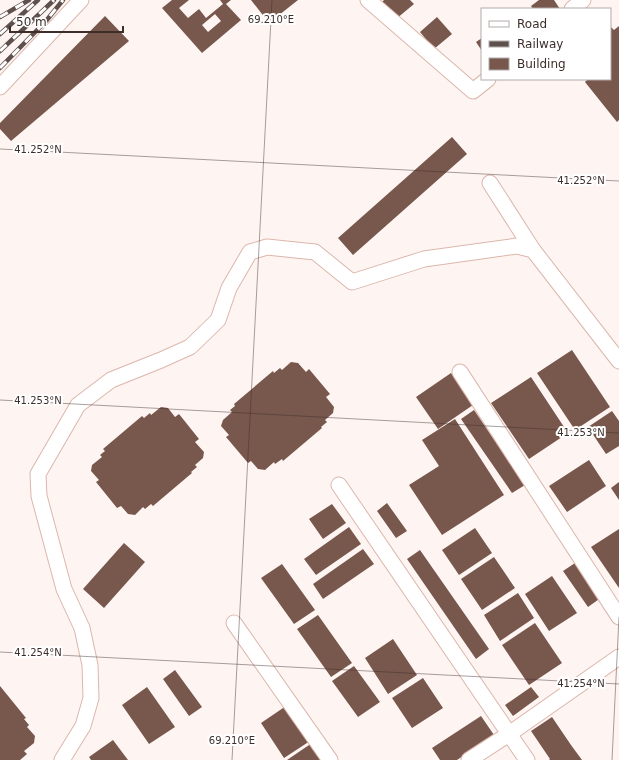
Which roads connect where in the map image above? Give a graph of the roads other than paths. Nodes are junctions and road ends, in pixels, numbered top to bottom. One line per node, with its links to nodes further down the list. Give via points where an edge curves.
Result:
1 (80, 0): 6 (street)
2 (368, 0): 5 (street, via 473,91)
3 (583, 0): 4 (street)
4 (573, 8)
5 (487, 80)
6 (0, 87)
7 (490, 183): 8 (street)
8 (533, 250): 9 (street); 16 (street, via 517,246 424,258 352,282 315,252 267,247 250,252 229,288 218,320 190,347 111,380 78,405 38,474 38,496 64,589 82,628 90,665 91,698 83,726)
9 (619, 361)
10 (460, 372): 12 (street)
11 (339, 485): 15 (street)
12 (619, 617)
13 (234, 623): 17 (street)
14 (619, 657): 15 (street)
15 (509, 734): 18 (street); 19 (street)
16 (62, 760)
17 (330, 760)
18 (469, 760)
19 (527, 760)

